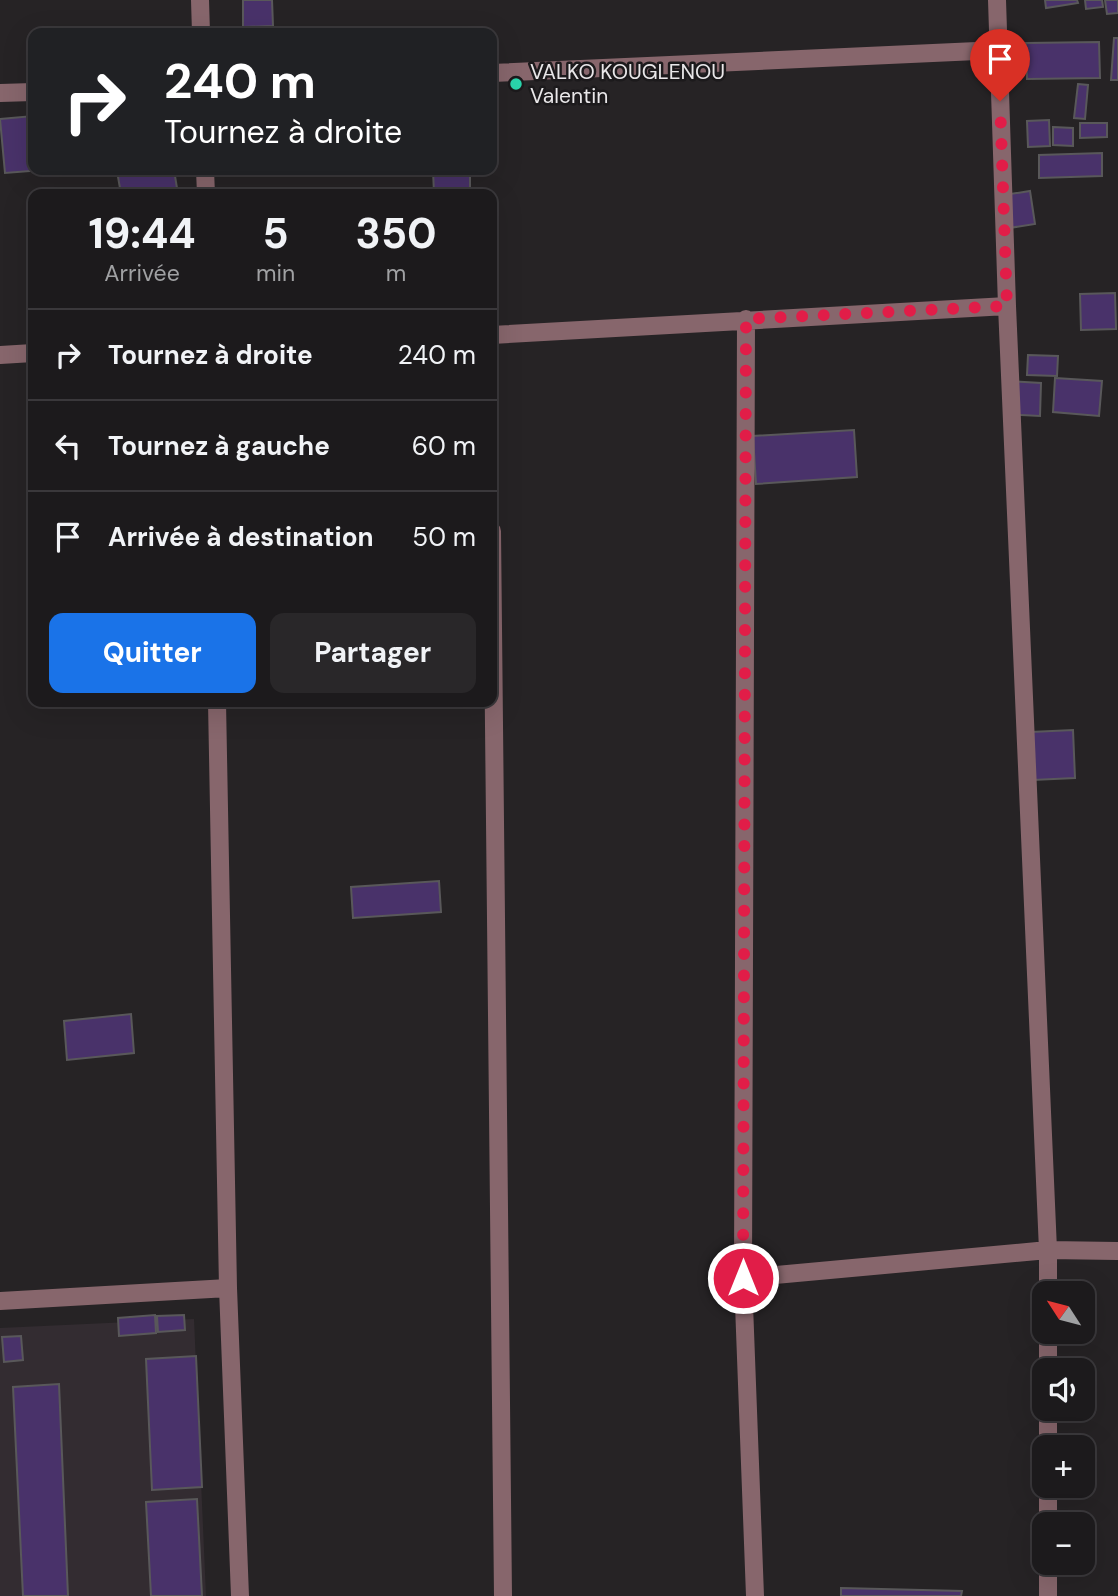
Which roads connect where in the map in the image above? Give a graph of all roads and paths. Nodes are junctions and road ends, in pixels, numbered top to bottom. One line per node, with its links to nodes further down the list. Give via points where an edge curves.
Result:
1 (200, 0): 3 (street)
2 (997, 0): 4 (street)
3 (201, 28)
4 (999, 50): 5 (street); 8 (street)
5 (497, 73)
6 (28, 92): 7 (street)
7 (0, 93)
8 (1007, 306): 9 (street); 15 (street)
9 (746, 319): 10 (street); 17 (street)
10 (497, 335)
11 (28, 353): 12 (street)
12 (0, 355)
13 (217, 707): 19 (street)
14 (494, 707): 23 (street)
15 (1048, 1250): 16 (street); 17 (street); 18 (street)
16 (1118, 1251)
17 (743, 1278): 24 (street)
18 (1048, 1281)
19 (228, 1289): 20 (street); 22 (street)
20 (0, 1301)
21 (1048, 1575): 25 (street)
22 (240, 1596)
23 (503, 1596)
24 (755, 1596)
25 (1048, 1596)

